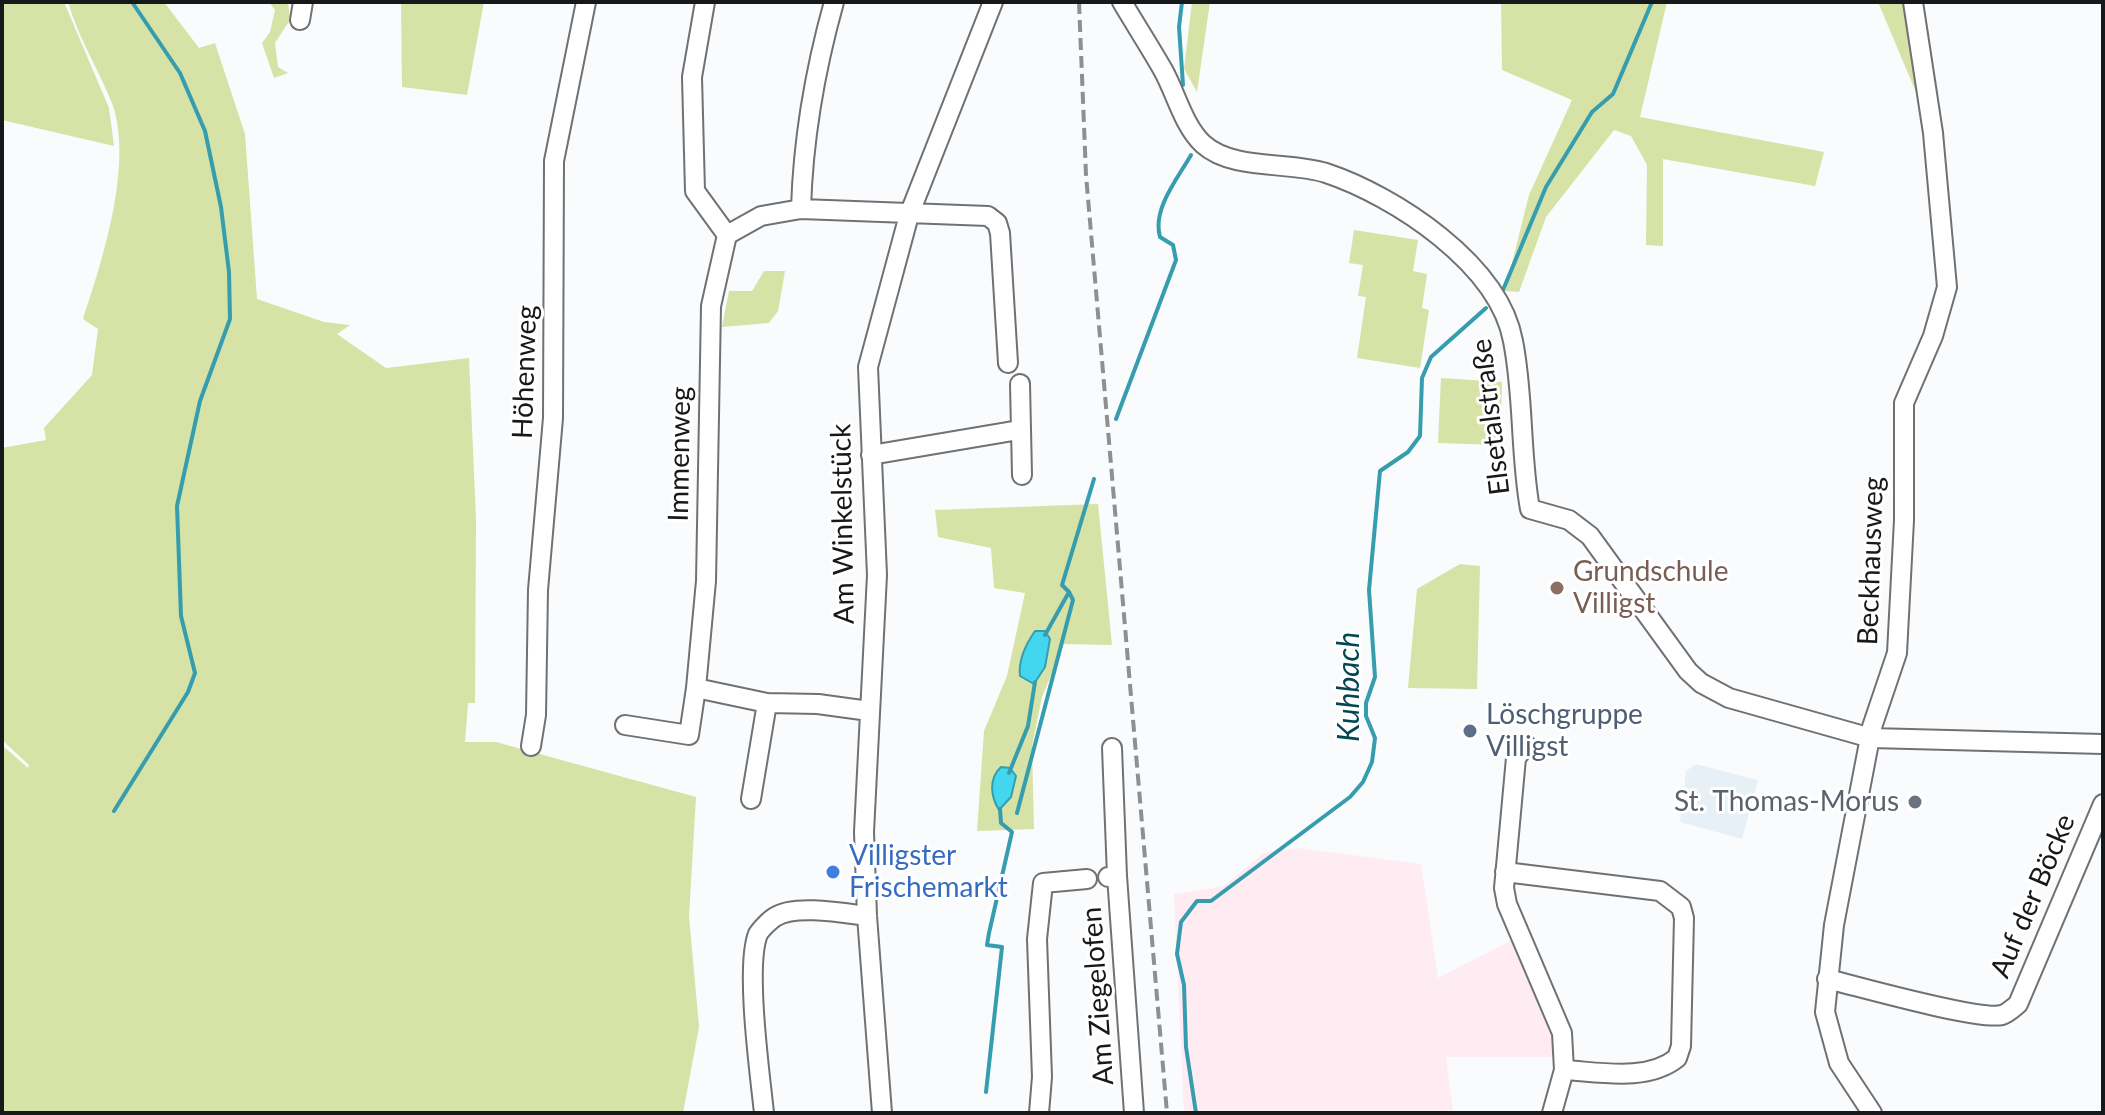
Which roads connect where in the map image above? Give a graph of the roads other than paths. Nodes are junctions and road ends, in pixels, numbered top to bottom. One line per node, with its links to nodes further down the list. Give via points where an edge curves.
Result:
1 (586, 2): 22 (street, Höhenweg, via 554,161 553,418)
2 (705, 2): 9 (street, via 692,77 695,191)
3 (834, 2): 7 (street, via 803,155)
4 (993, 2): 8 (street, Am Winkelstück)
5 (1122, 2): 19 (street, Elsetalstraße, via 1204,144 1239,159 1326,173 1392,201 1444,241 1493,293 1513,342 1530,509 1569,520 1590,536 1701,683 1765,709)
6 (1913, 2): 19 (street, Beckhausweg, via 1933,133 1947,287 1904,403 1901,620 1892,672)
7 (801, 209): 8 (street); 9 (street, via 761,216)
8 (909, 215): 10 (street, via 988,216 997,223); 13 (street, Am Winkelstück, via 868,367)
9 (727, 235): 15 (street, Immenweg, via 711,306 706,581)
10 (1008, 363)
11 (1020, 384): 12 (street)
12 (1019, 430): 13 (street); 14 (street)
13 (871, 455): 17 (street, Am Winkelstück, via 877,575)
14 (1022, 475)
15 (696, 688): 16 (street); 18 (street, Immenweg, via 689,735)
16 (767, 703): 17 (street); 24 (street)
17 (869, 711): 28 (street, Am Winkelstück)
18 (625, 725)
19 (1871, 738): 20 (street); 29 (street, Beckhausweg)
20 (2103, 744)
21 (1526, 745): 26 (street, via 1516,758)
22 (531, 746)
23 (1112, 748): 34 (street, Am Ziegelofen, via 1113,876)
24 (751, 799)
25 (2103, 804): 29 (street, Auf der Böcke, via 2011,1011 1992,1015 1956,1009)
26 (1505, 872): 30 (street, via 1507,904 1562,1033); 30 (street, via 1660,891 1681,907 1677,1058 1653,1070 1629,1073)
27 (1087, 879): 33 (street, Am Ziegelofen, via 1043,883 1037,939)
28 (867, 916): 31 (street, via 815,910 777,915 759,933 754,957); 32 (street, Am Winkelstück)
29 (1827, 979): 36 (street, Beckhausweg, via 1825,1012 1831,1040 1839,1063)
30 (1564, 1070): 35 (street)
31 (764, 1113)
32 (882, 1113)
33 (1039, 1113)
34 (1134, 1113)
35 (1552, 1113)
36 (1872, 1113)

